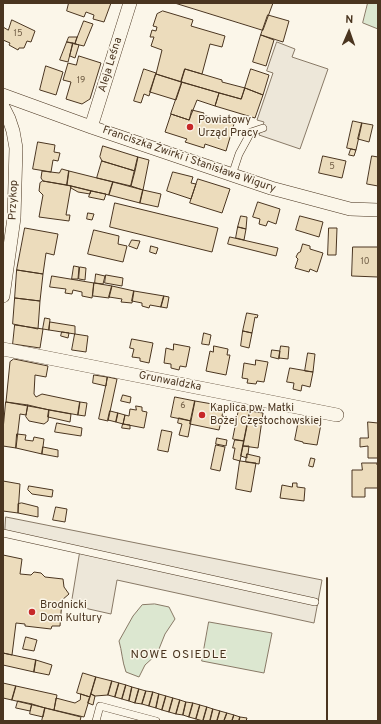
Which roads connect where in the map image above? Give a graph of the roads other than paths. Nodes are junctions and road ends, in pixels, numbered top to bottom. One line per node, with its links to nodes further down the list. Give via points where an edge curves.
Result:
1 (130, 3): 4 (street, Aleja Leśna)
2 (3, 95): 4 (street, Franciszka Żwirki i Stanisława Wigury)
3 (3, 107): 8 (street, Przykop, via 13,131 16,148 14,218)
4 (91, 127): 6 (street, Franciszka Żwirki i Stanisława Wigury)
5 (262, 128): 6 (lane, via 251,132)
6 (232, 174): 7 (street, Franciszka Żwirki i Stanisława Wigury, via 271,188 350,209)
7 (378, 210)
8 (3, 290): 9 (street, Przykop)
9 (3, 296)
10 (3, 349): 11 (street, Grunwaldzka)
11 (337, 414)
12 (3, 533): 13 (lane)
13 (315, 602)
14 (96, 721): 15 (lane, via 100,706)
15 (156, 721)

